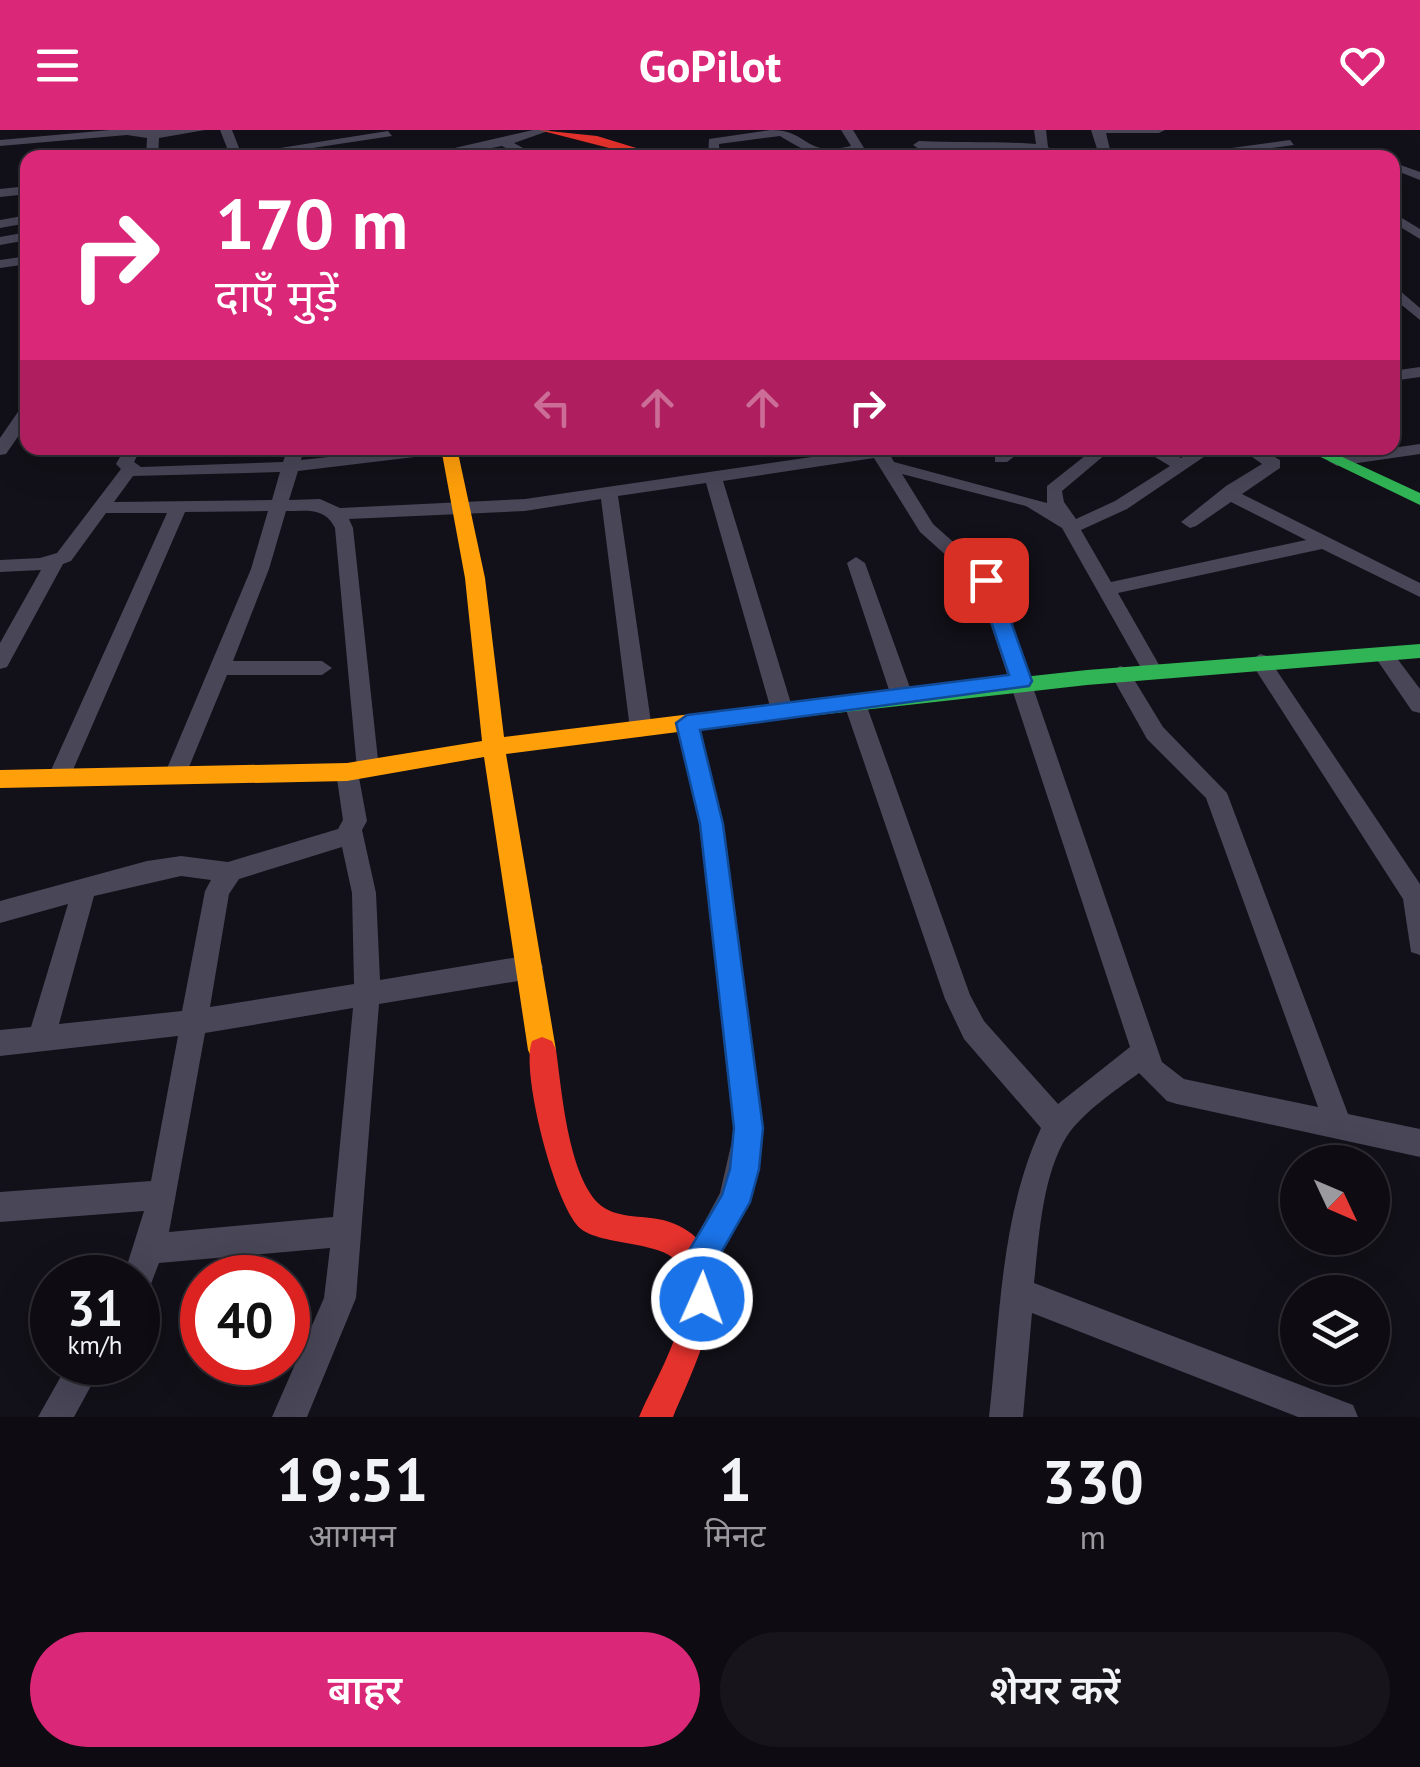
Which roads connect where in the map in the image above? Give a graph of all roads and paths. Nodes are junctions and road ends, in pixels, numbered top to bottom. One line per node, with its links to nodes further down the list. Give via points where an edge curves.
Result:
1 (199, 130): 8 (street)
2 (545, 130): 13 (street); 19 (street)
3 (847, 130): 22 (street, via 858,148)
4 (1040, 130): 15 (street)
5 (1160, 130): 7 (street)
6 (1297, 130): 10 (street)
7 (1099, 131)
8 (147, 132): 12 (street)
9 (908, 133): 23 (street)
10 (1281, 136): 26 (street); 27 (street)
11 (390, 137): 14 (street)
12 (0, 144)
13 (508, 144): 16 (street); 17 (street); 18 (street)
14 (286, 148)
15 (1042, 148): 24 (street, via 989,144); 25 (street)
16 (445, 150)
17 (498, 150)
18 (520, 150)
19 (635, 150)
20 (714, 150): 21 (street, via 713,141 772,131)
21 (810, 150)
22 (850, 150)
23 (921, 150)
24 (983, 150)
25 (1045, 150)
26 (1207, 150)
27 (1302, 150)
28 (1400, 296): 29 (street)
29 (1419, 315)
30 (20, 419): 31 (street)
31 (2, 443)
32 (130, 455): 47 (street)
33 (327, 455): 43 (street)
34 (449, 455): 55 (street)
35 (891, 455): 48 (street); 58 (street, via 1032,502); 73 (street, via 926,528 986,580)
36 (1006, 455): 44 (street)
37 (1096, 455): 58 (street, via 1053,490)
38 (1162, 455): 46 (street)
39 (1197, 455): 46 (street)
40 (1259, 455): 50 (street, via 1274,464)
41 (1325, 455): 45 (street)
42 (1375, 455): 45 (street)
43 (292, 457): 47 (street); 52 (street)
44 (1001, 458)
45 (1337, 461): 51 (street)
46 (1181, 465): 58 (street, via 1121,505)
47 (129, 470): 54 (street)
48 (713, 476): 49 (street); 77 (street)
49 (609, 493): 55 (street); 79 (street)
50 (1232, 493): 57 (street); 59 (street)
51 (1420, 500)
52 (277, 505): 53 (street); 56 (street, via 320,505); 69 (street, via 260,569)
53 (178, 507): 54 (street); 84 (street)
54 (98, 508): 60 (street)
55 (461, 510): 56 (street); 80 (street)
56 (337, 514): 81 (street, via 344,528)
57 (1190, 522)
58 (1072, 526): 63 (street)
59 (1326, 542): 63 (street); 64 (street)
60 (54, 562): 62 (street); 68 (street)
61 (856, 562): 74 (street)
62 (0, 566)
63 (1106, 589): 71 (street)
64 (1420, 591)
65 (1420, 651): 66 (street)
66 (1383, 654): 67 (street); 76 (street)
67 (1260, 661): 71 (street); 89 (street, via 1415,896)
68 (0, 662)
69 (219, 668): 70 (street); 82 (street)
70 (322, 668)
71 (1152, 670): 72 (street)
72 (1120, 673): 73 (street); 96 (street, via 1154,733 1216,792)
73 (1022, 681): 74 (street); 95 (street)
74 (902, 696): 75 (street)
75 (854, 701): 77 (street); 97 (street, via 958,998 974,1030)
76 (1420, 705)
77 (782, 710): 78 (street)
78 (687, 723): 79 (street); 104 (street, via 712,824 749,1128 734,1202)
79 (642, 729): 80 (street)
80 (494, 747): 81 (street); 90 (street)
81 (358, 770): 82 (street); 85 (street)
82 (174, 778): 84 (street)
83 (0, 779): 84 (street)
84 (58, 779)
85 (351, 831): 86 (street); 91 (street, via 364,893)
86 (230, 872): 87 (street, via 181,866); 92 (street, via 217,891)
87 (86, 886): 88 (street); 93 (street)
88 (0, 912)
89 (1420, 944)
90 (530, 966): 91 (street); 104 (street, via 555,1133 575,1196 590,1216 674,1240)
91 (367, 994): 92 (street); 101 (street)
92 (196, 1022): 93 (street); 99 (street)
93 (40, 1039): 94 (street)
94 (0, 1043)
95 (1144, 1052): 96 (street, via 1151,1070 1176,1091); 97 (street)
96 (1338, 1124): 98 (street)
97 (1058, 1125): 105 (street, via 1038,1166)
98 (1420, 1143)
99 (164, 1196): 100 (street); 102 (street)
100 (0, 1207)
101 (348, 1231): 102 (street); 108 (street, via 340,1298)
102 (150, 1249): 103 (street)
103 (148, 1255)
104 (697, 1264): 109 (street, via 702,1299)
105 (1020, 1293): 110 (street); 111 (street)
106 (74, 1385): 107 (street)
107 (54, 1417)
108 (288, 1417)
109 (656, 1417)
110 (1006, 1417)
111 (1340, 1417)

